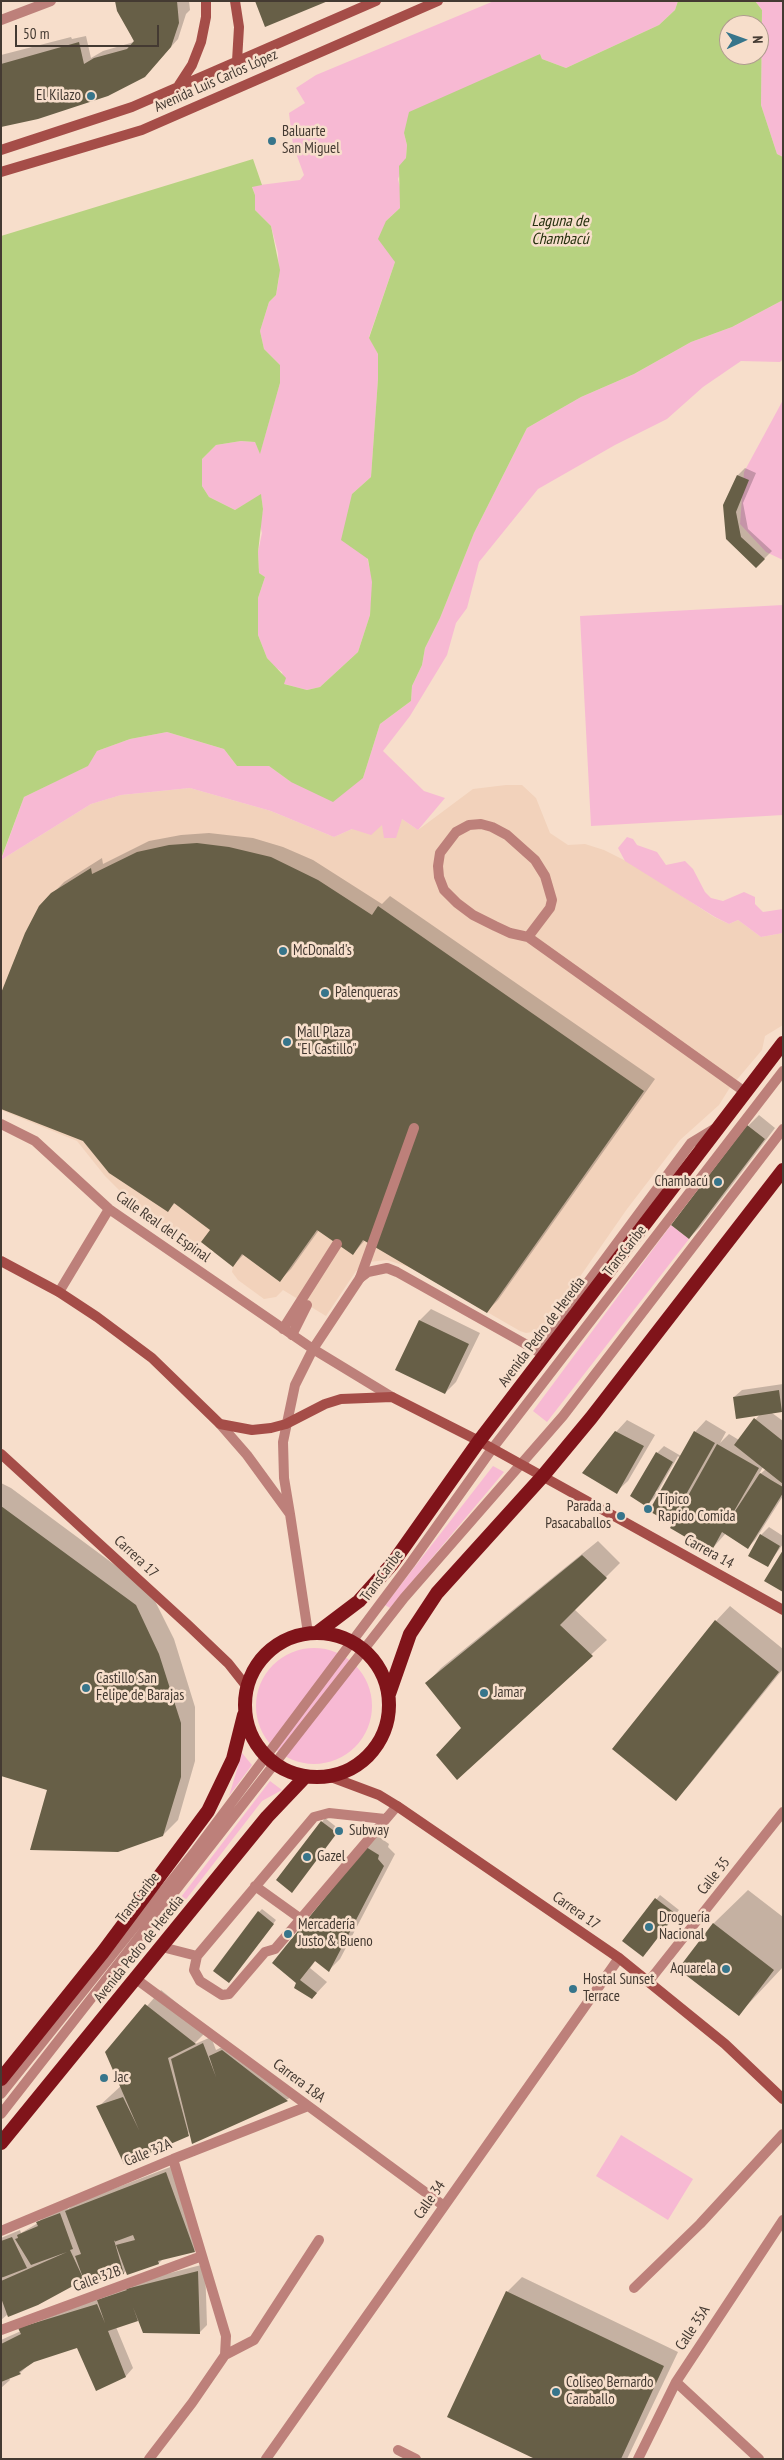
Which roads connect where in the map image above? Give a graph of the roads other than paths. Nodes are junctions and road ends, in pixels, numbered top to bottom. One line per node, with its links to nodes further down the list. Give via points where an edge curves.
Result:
1 (51, 1): 6 (street)
2 (206, 1): 8 (main road, via 201,42 192,65)
3 (236, 1): 7 (main road, via 239,27)
4 (376, 1): 7 (main road, Avenida Luis Carlos López)
5 (438, 1): 10 (main road, Avenida Luis Carlos López, via 142,130)
6 (1, 20)
7 (237, 61): 8 (main road, Avenida Luis Carlos López)
8 (178, 85): 9 (main road, Avenida Luis Carlos López, via 132,107)
9 (1, 150)
10 (1, 172)
11 (528, 937): 11 (street, via 550,908 552,900 545,876 535,860 507,834 492,826 481,824 456,832 440,853 439,877 444,890 473,915 510,933); 14 (street)
12 (783, 1043): 14 (highway, Avenida Pedro de Heredia)
13 (783, 1071): 33 (street, TransCaribe)
14 (746, 1092): 28 (highway, Avenida Pedro de Heredia)
15 (1, 1124): 19 (street, Calle Real del Espinal, via 35,1141)
16 (414, 1128): 22 (street)
17 (783, 1129): 35 (street, TransCaribe, via 563,1416)
18 (783, 1170): 36 (highway)
19 (109, 1208): 23 (street); 25 (street, Calle Real del Espinal)
20 (337, 1244): 25 (street)
21 (1, 1261): 23 (main road)
22 (360, 1278): 27 (street); 28 (street, via 377,1269 397,1272)
23 (59, 1292): 30 (main road, via 152,1358)
24 (307, 1304): 26 (street)
25 (283, 1329): 26 (street, Calle Real del Espinal)
26 (292, 1335): 27 (street, Calle Real del Espinal)
27 (313, 1349): 29 (street, Calle Real del Espinal); 31 (street, via 295,1385)
28 (541, 1353): 32 (highway, Avenida Pedro de Heredia)
29 (392, 1396): 31 (main road, via 341,1399 306,1412); 32 (main road, Calle Real del Espinal)
30 (220, 1424): 31 (main road, via 252,1430); 37 (street)
31 (286, 1424): 37 (street, via 283,1460)
32 (479, 1441): 33 (main road, Calle Real del Espinal); 39 (highway, Avenida Pedro de Heredia, via 378,1582)
33 (492, 1449): 35 (main road, Calle Real del Espinal); 40 (street, TransCaribe)
34 (1, 1454): 41 (main road, Carrera 17, via 228,1663)
35 (521, 1465): 36 (main road, Calle Real del Espinal); 40 (street, TransCaribe)
36 (542, 1476): 38 (main road, Carrera 14); 42 (highway, via 437,1592 422,1613 402,1652)
37 (290, 1514): 39 (street)
38 (783, 1610)
39 (313, 1633): 40 (highway, via 336,1635); 41 (highway, via 288,1638 269,1650 255,1667)
40 (358, 1645): 42 (highway, via 375,1662); 44 (street, TransCaribe)
41 (246, 1687): 43 (highway)
42 (389, 1694): 46 (highway, via 382,1738 369,1756 352,1769)
43 (245, 1712): 44 (highway, via 251,1736); 57 (highway, Avenida Pedro de Heredia, via 232,1759 208,1811 103,1952)
44 (270, 1761): 45 (highway, via 290,1774); 58 (street, TransCaribe); 61 (street, TransCaribe)
45 (305, 1777): 46 (highway); 52 (highway, Avenida Pedro de Heredia, via 267,1817)
46 (331, 1777): 47 (main road, Carrera 17)
47 (397, 1806): 49 (street); 54 (main road, Carrera 17)
48 (783, 1812): 56 (street, Calle 35)
49 (385, 1819): 50 (street, via 329,1813 314,1817); 51 (street)
50 (256, 1886): 51 (street); 53 (street)
51 (301, 1919): 53 (street, via 275,1950 265,1952 229,1994 222,1995 200,1980 194,1970)
52 (162, 1947): 53 (street); 55 (highway, Avenida Pedro de Heredia)
53 (197, 1956)
54 (619, 1958): 56 (main road, Carrera 17); 65 (street, Calle 34)
55 (136, 1979): 60 (street, Carrera 18A); 63 (highway, Avenida Pedro de Heredia)
56 (649, 1981): 59 (main road, Carrera 17, via 725,2044)
57 (1, 2079)
58 (1, 2094)
59 (783, 2099)
60 (308, 2106): 64 (street, Calle 32A); 65 (street, Carrera 18A)
61 (1, 2114)
62 (783, 2134): 70 (street, via 700,2224)
63 (1, 2143)
64 (172, 2160): 67 (street, Calle 32A); 69 (street)
65 (444, 2206): 76 (street, Calle 34)
66 (783, 2220): 73 (street, Calle 35A)
67 (1, 2231)
68 (319, 2240): 72 (street, via 254,2340)
69 (202, 2256): 71 (street, Calle 32B); 72 (street, via 226,2336)
70 (634, 2288)
71 (1, 2330)
72 (225, 2355): 75 (street)
73 (676, 2382): 78 (street, Calle 35A); 79 (street)
74 (398, 2450): 77 (street)
75 (149, 2459)
76 (266, 2459)
77 (416, 2459)
78 (638, 2459)
79 (759, 2459)

